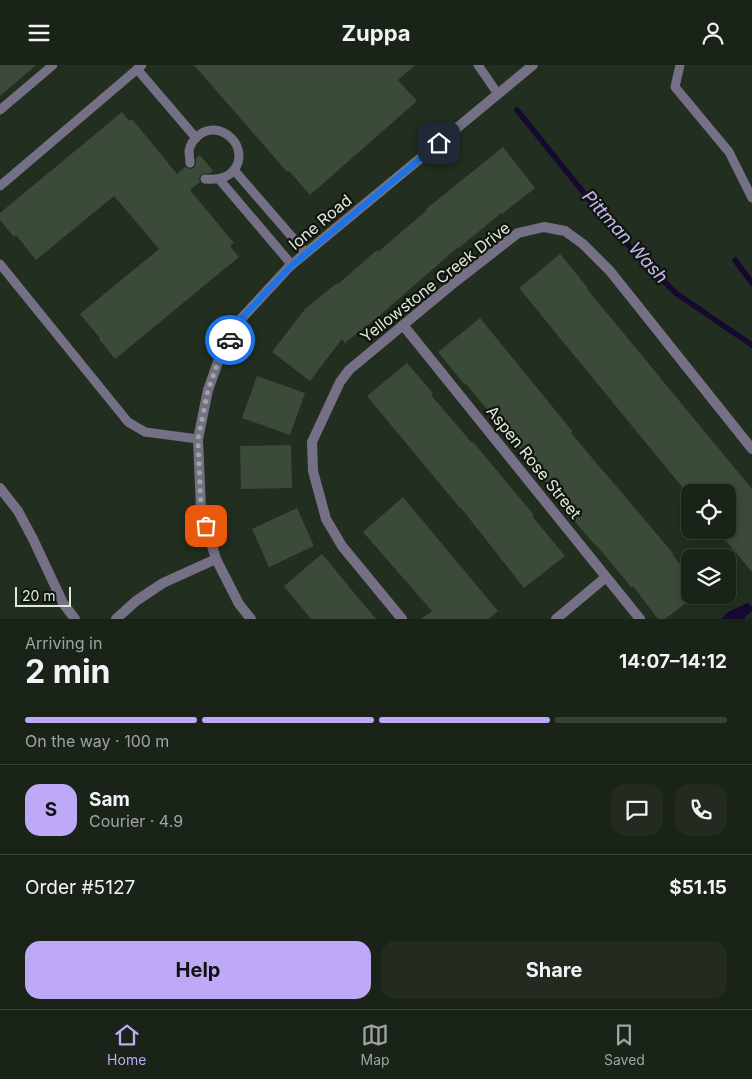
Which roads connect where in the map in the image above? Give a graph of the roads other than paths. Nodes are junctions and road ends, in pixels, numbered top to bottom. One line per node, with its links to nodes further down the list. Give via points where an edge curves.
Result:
1 (53, 65): 7 (lane)
2 (478, 65): 6 (lane)
3 (680, 65): 14 (lane, via 675,87 729,153)
4 (140, 67): 8 (lane); 13 (lane)
5 (529, 68): 6 (street, Ione Road)
6 (498, 94): 15 (street, Ione Road)
7 (0, 110)
8 (196, 138): 9 (lane, via 189,152); 10 (lane, via 210,130 227,133 239,154)
9 (190, 163)
10 (234, 170): 12 (lane); 15 (lane)
11 (205, 179): 12 (lane)
12 (219, 179): 17 (lane)
13 (0, 185)
14 (752, 197)
15 (306, 253): 17 (street, Ione Road)
16 (0, 264): 19 (lane, via 128,422 145,432)
17 (292, 265): 19 (street, Ione Road, via 241,319 218,362 208,390)
18 (403, 325): 20 (street, Yellowstone Creek Drive, via 518,233 544,227 566,231 610,271); 23 (street, Aspen Rose Street); 27 (street, Yellowstone Creek Drive, via 349,370 340,382 312,442 313,471 326,519 342,546)
19 (198, 439): 22 (street, Ione Road, via 201,509)
20 (752, 449)
21 (0, 488): 24 (street, via 18,511 63,603)
22 (216, 559): 25 (street, via 163,583); 26 (street, Ione Road, via 239,604)
23 (606, 577): 28 (street); 29 (street, Aspen Rose Street)
24 (75, 619)
25 (116, 619)
26 (251, 619)
27 (402, 619)
28 (556, 619)
29 (640, 619)

